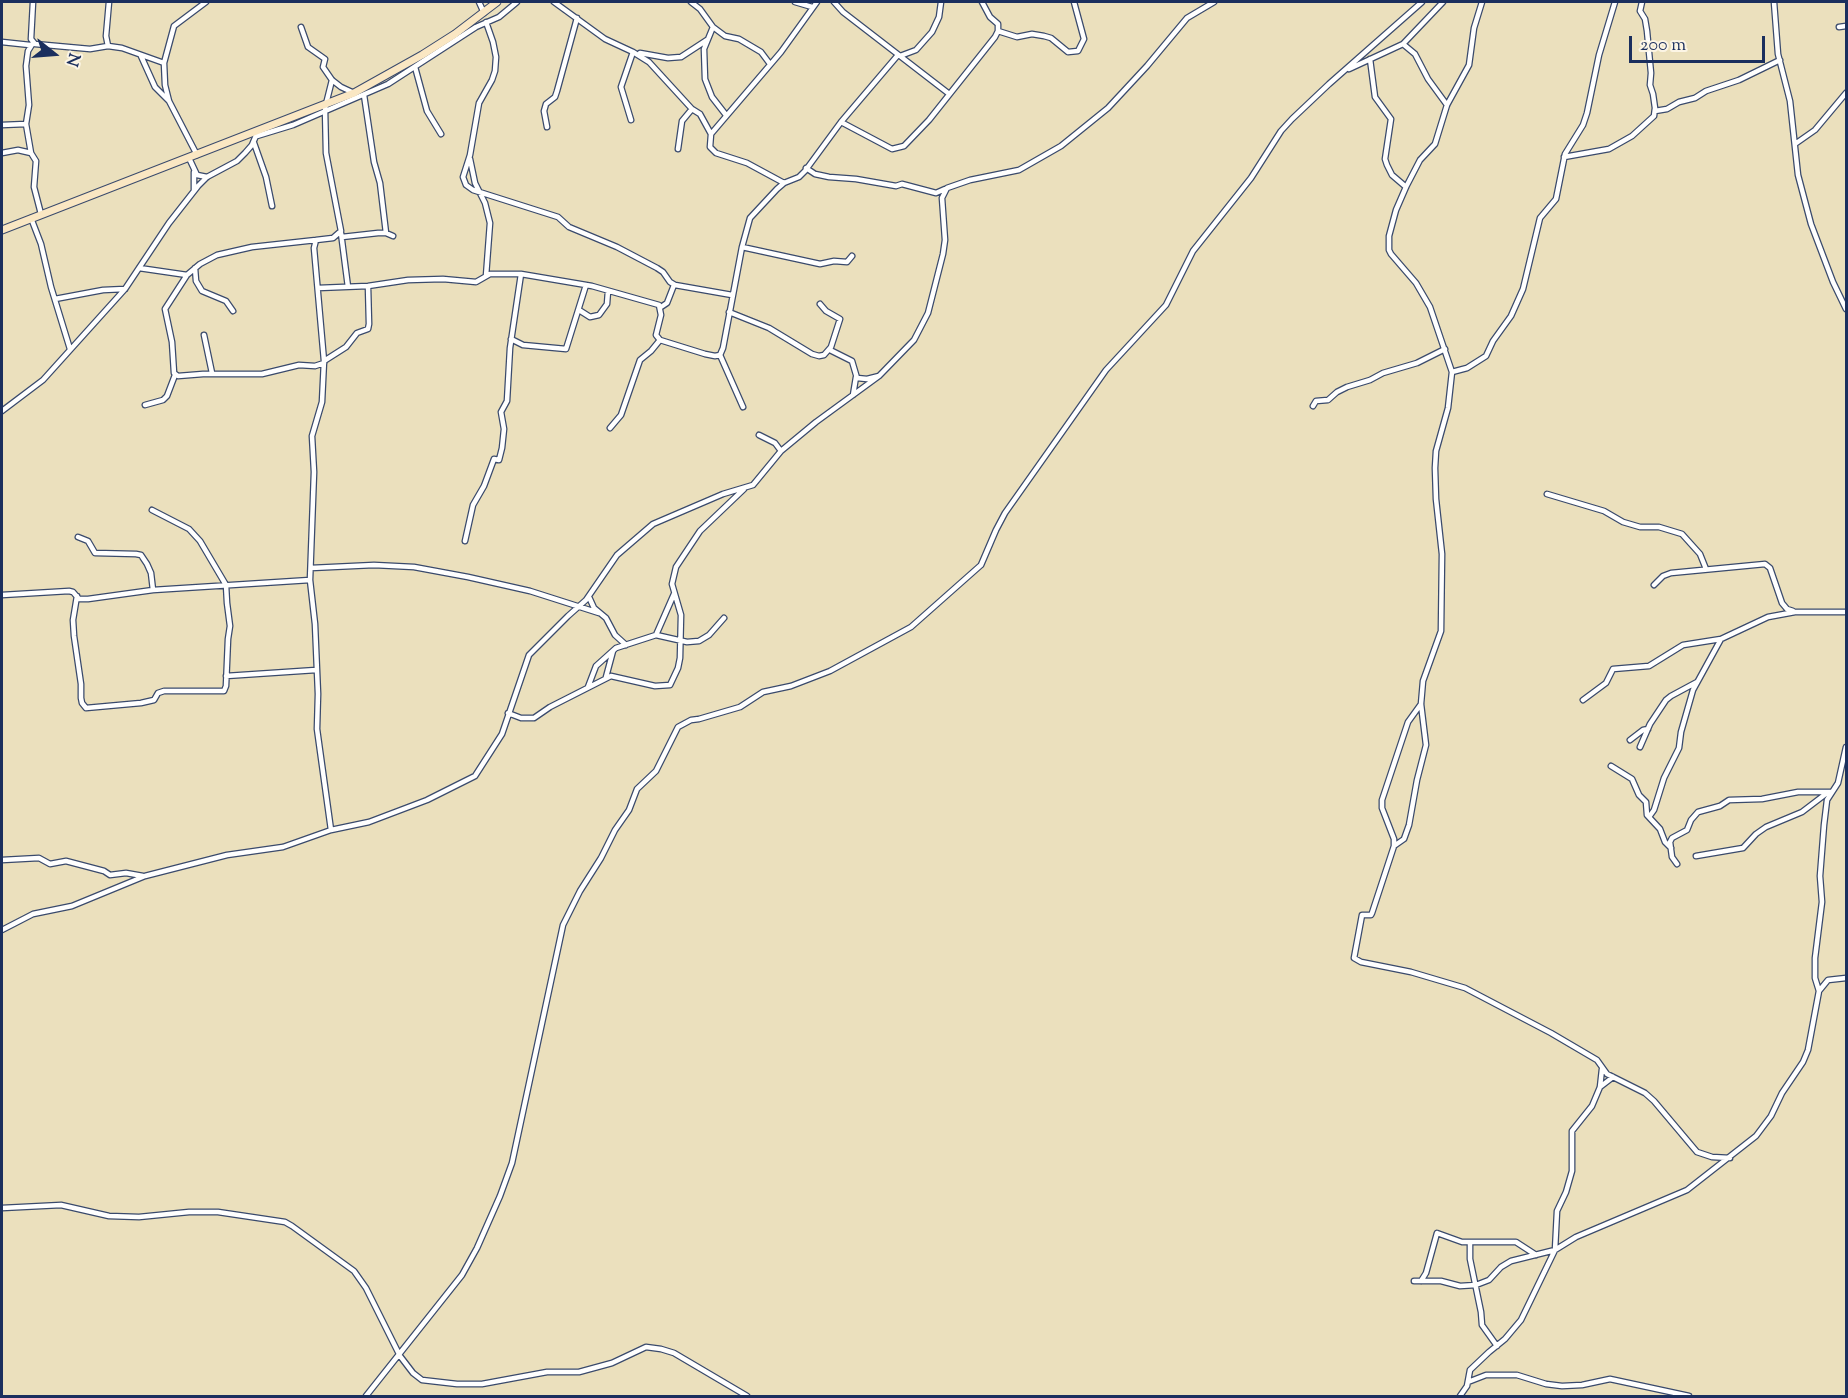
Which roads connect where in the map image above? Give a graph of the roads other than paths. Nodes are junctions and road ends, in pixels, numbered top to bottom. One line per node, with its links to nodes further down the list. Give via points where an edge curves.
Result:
1 (33, 2): 34 (street)
2 (109, 2): 36 (street)
3 (204, 2): 43 (street, via 174,26)
4 (479, 2): 24 (street)
5 (497, 2): 24 (main road)
6 (516, 2): 26 (street, via 500,17)
7 (554, 2): 25 (street)
8 (700, 2): 22 (street)
9 (795, 2): 23 (street)
10 (817, 2): 23 (street)
11 (834, 2): 39 (street)
12 (940, 2): 37 (street, via 935,27)
13 (982, 2): 31 (street, via 998,24)
14 (1074, 2): 31 (street, via 1084,39 1078,51 1068,52 1044,36 1017,37)
15 (1214, 2): 81 (street, via 1187,18 1108,108 1061,146 1019,170)
16 (1422, 2): 47 (street)
17 (1443, 2): 35 (street)
18 (1482, 2): 54 (street, via 1469,65)
19 (1615, 2): 75 (street, via 1587,112)
20 (1642, 2): 57 (street, via 1640,11 1647,31)
21 (1774, 2): 42 (street)
22 (692, 3): 28 (street)
23 (812, 7): 44 (street)
24 (484, 12): 26 (street); 49 (main road, via 422,55)
25 (577, 18): 38 (street, via 605,39); 63 (street, via 557,91 544,111)
26 (488, 21): 45 (street); 73 (street, via 496,63 479,103)
27 (301, 27): 48 (street, via 308,47 325,59 323,67)
28 (713, 27): 32 (street); 44 (street, via 761,52)
29 (1839, 27): 30 (street)
30 (1846, 27)
31 (998, 31): 50 (street)
32 (706, 40): 38 (street, via 681,57); 58 (street, via 705,79 712,97)
33 (2, 42): 34 (street)
34 (32, 44): 36 (street); 61 (street, via 27,66)
35 (1403, 44): 41 (street); 54 (street, via 1415,54)
36 (108, 46): 40 (street)
37 (914, 51): 39 (street); 46 (street)
38 (634, 52): 56 (street, via 654,67); 59 (street, via 621,87)
39 (899, 55): 46 (street); 60 (street)
40 (141, 56): 43 (street); 53 (street, via 155,87)
41 (1370, 59): 47 (street); 80 (street, via 1375,97 1391,119 1385,159 1392,175)
42 (1780, 60): 57 (street, via 1666,110); 68 (street, via 1788,86)
43 (164, 63): 53 (street)
44 (770, 64): 58 (street)
45 (415, 67): 52 (street); 65 (street, via 427,111)
46 (914, 67): 50 (street)
47 (1345, 70): 201 (street, via 1292,119 1193,251 1166,305 1106,370 1005,513 981,565 911,627 830,671 763,692 740,707 678,727 656,771 637,789 563,925 512,1162 490,1220 465,1270)
48 (332, 80): 49 (street); 55 (street)
49 (354, 93): 55 (main road)
50 (948, 93): 60 (street, via 902,148 884,146)
51 (1846, 93): 68 (street, via 1815,130)
52 (364, 95): 55 (street); 88 (street)
53 (169, 100): 72 (street)
54 (1447, 105): 80 (street, via 1435,144 1420,159)
55 (326, 108): 64 (main road); 89 (street, via 326,153)
56 (692, 109): 66 (street, via 700,114); 69 (street, via 682,121)
57 (1655, 111): 75 (street, via 1632,136 1610,149)
58 (726, 115): 66 (street)
59 (631, 120)
60 (841, 122): 76 (street)
61 (26, 124): 62 (street); 71 (street)
62 (2, 125)
63 (547, 127)
64 (258, 134): 67 (street); 72 (main road)
65 (441, 134)
66 (711, 134): 79 (street, via 713,151 747,163)
67 (253, 142): 78 (street, via 237,161); 84 (street)
68 (1795, 144): 106 (street, via 1804,202)
69 (678, 149)
70 (2, 153): 71 (street)
71 (31, 153): 85 (street, via 36,161 34,187)
72 (197, 155): 74 (main road)
73 (470, 155): 82 (street); 82 (street, via 463,180)
74 (189, 158): 77 (street); 85 (main road)
75 (1564, 158): 126 (street, via 1556,200 1540,218 1523,289 1510,316 1486,356)
76 (806, 168): 79 (street, via 799,177); 81 (street, via 829,177 902,184 936,193)
77 (194, 172): 78 (street); 83 (street)
78 (207, 177): 83 (street)
79 (784, 183): 92 (street, via 750,218)
80 (1406, 187): 121 (street, via 1391,226 1389,250 1423,294)
81 (947, 188): 129 (street, via 942,198 943,254 928,313 914,339)
82 (478, 191): 98 (street, via 490,223); 100 (street, via 558,218 569,227 657,268)
83 (193, 193): 94 (street)
84 (272, 206)
85 (41, 214): 86 (main road)
86 (31, 218): 87 (main road); 109 (street)
87 (2, 230)
88 (386, 233): 89 (street); 90 (street)
89 (342, 234): 91 (street); 102 (street)
90 (393, 236)
91 (316, 240): 95 (street, via 225,253); 103 (street)
92 (742, 247): 93 (street, via 820,264 847,262); 108 (street)
93 (852, 256)
94 (139, 268): 97 (street); 104 (street)
95 (195, 268): 97 (street); 114 (street, via 202,291 228,303)
96 (521, 274): 98 (street); 99 (street); 117 (street)
97 (187, 275): 128 (street, via 165,309)
98 (486, 276): 101 (street, via 476,282 408,280)
99 (586, 285): 105 (street); 113 (street)
100 (674, 285): 108 (street); 111 (street, via 667,303)
101 (368, 286): 102 (street); 123 (street, via 369,327)
102 (348, 287): 103 (street)
103 (318, 288): 119 (street)
104 (124, 289): 109 (street); 120 (street)
105 (608, 291): 111 (street); 113 (street, via 607,303 599,315 590,316)
106 (1838, 293): 107 (street); 112 (street)
107 (1846, 293)
108 (732, 295): 115 (street)
109 (55, 299): 120 (street)
110 (820, 304): 122 (street, via 840,319)
111 (661, 307): 118 (street, via 656,335)
112 (1846, 309)
113 (579, 310): 117 (street, via 565,350 523,345)
114 (233, 311)
115 (729, 312): 122 (street, via 769,328 812,354 824,355); 124 (street)
116 (204, 335): 127 (street)
117 (511, 339): 143 (street, via 507,401 501,412 501,456 494,459 473,505)
118 (660, 340): 124 (street); 136 (street, via 640,360 621,415)
119 (323, 345): 123 (street); 125 (street)
120 (70, 349): 135 (street, via 38,386)
121 (1445, 349): 126 (street); 133 (street, via 1347,387)
122 (830, 350): 130 (street, via 852,361)
123 (333, 355): 125 (street)
124 (720, 355): 134 (street)
125 (324, 362): 127 (street, via 262,374); 144 (street, via 322,402 312,436)
126 (1452, 372): 170 (street, via 1435,468 1442,555 1441,631 1425,674)
127 (212, 373): 128 (street)
128 (176, 375): 132 (street, via 164,399)
129 (879, 376): 130 (street); 131 (street)
130 (856, 377): 131 (street)
131 (853, 395): 138 (street)
132 (145, 405)
133 (1313, 406)
134 (743, 407)
135 (2, 411)
136 (610, 428)
137 (759, 435): 138 (street)
138 (781, 451): 139 (street)
139 (745, 488): 150 (street, via 693,539 675,567); 153 (street, via 729,491 653,524 617,555)
140 (1547, 494): 145 (street, via 1604,511 1623,522 1682,534 1700,554)
141 (152, 510): 147 (street, via 189,529)
142 (78, 537): 149 (street, via 88,541 95,553 141,555 151,573)
143 (465, 541)
144 (310, 568): 146 (street); 154 (street, via 414,567 530,591)
145 (1706, 569): 148 (street, via 1666,574); 155 (street, via 1767,565 1782,603)
146 (310, 580): 147 (street); 164 (street)
147 (226, 585): 149 (street); 165 (street, via 230,626)
148 (1654, 585)
149 (153, 590): 152 (street, via 93,599)
150 (674, 594): 159 (street); 161 (street, via 681,615)
151 (2, 595): 152 (street, via 69,591)
152 (77, 596): 165 (street, via 74,636 81,698 87,708 141,703 154,700 164,691 222,692)
153 (589, 597): 154 (street); 157 (street)
154 (579, 607): 157 (street); 171 (street, via 529,655)
155 (1796, 612): 156 (street); 160 (street, via 1768,617)
156 (1846, 612)
157 (599, 613): 162 (street)
158 (724, 618): 161 (street, via 704,638 693,642)
159 (656, 635): 161 (street); 162 (street)
160 (1721, 639): 167 (street); 169 (street, via 1683,645 1649,666 1613,669 1606,683)
161 (680, 640): 166 (street, via 678,668 670,685)
162 (626, 645): 163 (street)
163 (614, 650): 166 (street); 168 (street, via 596,666)
164 (316, 670): 165 (street); 179 (street, via 317,729)
165 (226, 676)
166 (606, 677): 168 (street)
167 (1699, 681): 172 (street, via 1671,696); 178 (street, via 1690,698 1676,758)
168 (588, 687): 171 (street, via 534,718)
169 (1583, 700)
170 (1421, 704): 180 (street, via 1425,755 1407,834); 180 (street, via 1408,722 1382,800)
171 (508, 713): 179 (street, via 500,739 475,776 404,810)
172 (1647, 729): 173 (street); 174 (street)
173 (1630, 740)
174 (1640, 747)
175 (1846, 747): 177 (street, via 1838,783)
176 (1611, 766): 178 (street, via 1632,779 1646,802)
177 (1829, 792): 181 (street, via 1729,800 1694,815 1687,830 1672,838); 182 (street, via 1802,812 1766,827 1743,848); 188 (street, via 1815,958)
178 (1649, 817): 181 (street)
179 (331, 830): 185 (street, via 283,847 219,857)
180 (1394, 846): 189 (street, via 1372,913 1362,915 1354,959 1465,988 1564,1040 1597,1060)
181 (1671, 848): 184 (street)
182 (1696, 856)
183 (2, 860): 185 (street, via 39,858 50,864 66,861 110,876)
184 (1677, 864)
185 (145, 876): 186 (street, via 72,906 33,915)
186 (2, 930)
187 (1846, 978): 188 (street, via 1828,980)
188 (1819, 991): 192 (street, via 1803,1062 1767,1123)
189 (1602, 1069): 190 (street); 191 (street)
190 (1613, 1077): 191 (street); 192 (street, via 1654,1101 1697,1152)
191 (1600, 1088): 195 (street, via 1589,1111 1572,1131 1572,1171 1557,1211)
192 (1730, 1158): 195 (street, via 1687,1190 1576,1237)
193 (2, 1208): 201 (street, via 61,1205 139,1217 218,1212 285,1222 354,1271)
194 (1470, 1242): 196 (street, via 1516,1242); 198 (street, via 1436,1234); 199 (street)
195 (1555, 1250): 196 (street); 200 (street, via 1521,1320)
196 (1536, 1255): 199 (street, via 1505,1264 1489,1280)
197 (1414, 1281): 198 (street)
198 (1421, 1281): 199 (street)
199 (1476, 1285): 200 (street, via 1482,1325)
200 (1497, 1346): 202 (street, via 1470,1370)
201 (400, 1356): 203 (street); 204 (street, via 422,1380 482,1384 547,1372 579,1372 612,1364 641,1348 661,1349)
202 (1468, 1382): 205 (street); 206 (street, via 1486,1376 1517,1375 1562,1386 1610,1379)
203 (366, 1396)
204 (747, 1396)
205 (1460, 1396)
206 (1689, 1396)

